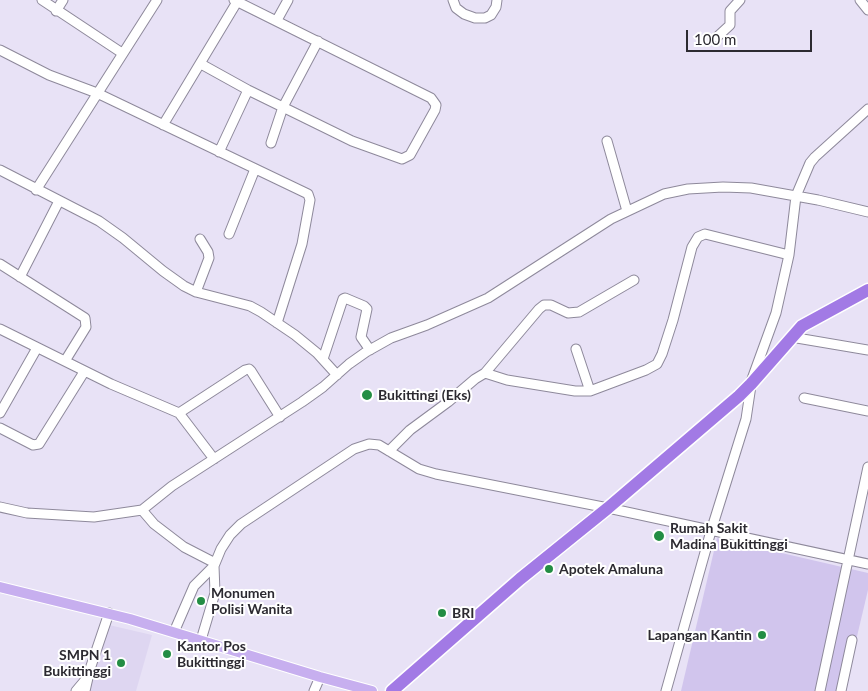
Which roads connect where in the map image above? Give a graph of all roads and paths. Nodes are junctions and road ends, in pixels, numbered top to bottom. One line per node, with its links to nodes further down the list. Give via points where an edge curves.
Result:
1 (42, 0): 11 (street)
2 (63, 0): 11 (street)
3 (157, 0): 16 (street)
4 (288, 0): 12 (street)
5 (453, 0): 6 (street, via 456,8 464,14 485,18 496,8)
6 (497, 0)
7 (740, 0): 13 (street, via 730,11 730,25)
8 (860, 0): 10 (street)
9 (235, 1): 12 (street); 17 (street)
10 (868, 10)
11 (56, 11): 16 (street)
12 (277, 20): 14 (street)
13 (717, 37)
14 (318, 41): 20 (street); 20 (street, via 430,98 436,105 435,110 410,155 402,159 352,141)
15 (0, 50): 19 (street, via 49,75)
16 (122, 54): 19 (street)
17 (201, 64): 18 (street); 22 (street)
18 (248, 90): 20 (street); 25 (street)
19 (97, 93): 22 (street); 28 (street)
20 (283, 107): 24 (street)
21 (868, 108): 29 (street, via 815,156)
22 (163, 125): 25 (street)
23 (608, 141): 31 (street)
24 (271, 143)
25 (219, 152): 26 (street)
26 (255, 169): 33 (street); 41 (street, via 310,197 298,258)
27 (0, 170): 28 (street)
28 (36, 190): 30 (street)
29 (796, 196): 31 (street, via 751,188 688,189 664,194); 32 (street); 35 (street)
30 (60, 201): 37 (street); 40 (street, via 112,229 174,279)
31 (627, 211): 46 (street, via 488,298 391,338)
32 (868, 212)
33 (229, 234)
34 (200, 239): 40 (street, via 209,258)
35 (789, 255): 53 (street, via 776,313); 54 (street, via 705,234 698,237 692,247 660,360 646,370)
36 (0, 264): 37 (street)
37 (20, 277): 49 (street, via 85,318 86,327)
38 (634, 280): 51 (street, via 579,312 568,313 544,305)
39 (868, 290): 43 (highway, via 813,319)
40 (196, 292): 41 (street, via 250,306)
41 (277, 323): 48 (street)
42 (0, 329): 44 (street)
43 (791, 337): 47 (street); 53 (highway)
44 (37, 348): 49 (street); 57 (street)
45 (576, 349): 54 (street)
46 (370, 350): 48 (street, via 361,337 367,309 343,298); 52 (street)
47 (868, 350)
48 (323, 359): 52 (street)
49 (65, 361): 50 (street)
50 (84, 372): 58 (street); 60 (street, via 39,444 33,446)
51 (485, 373): 54 (street, via 550,388); 61 (street, via 410,430)
52 (336, 375): 59 (street)
53 (752, 384): 65 (highway); 67 (street, via 746,419)
54 (590, 391)
55 (804, 398): 56 (street)
56 (868, 411)
57 (0, 413)
58 (179, 413): 59 (street, via 249,369); 62 (street)
59 (280, 417): 62 (street)
60 (0, 428)
61 (389, 451): 65 (street, via 419,469 436,474); 69 (street, via 369,444 354,449 241,524 230,535)
62 (214, 459): 66 (street)
63 (868, 467): 68 (street)
64 (0, 507): 66 (street, via 27,513 94,517)
65 (608, 508): 67 (street); 82 (highway, via 520,579)
66 (142, 510): 69 (street, via 154,524 184,547)
67 (711, 531): 68 (street); 83 (street)
68 (849, 559): 70 (street); 84 (street)
69 (215, 564): 73 (street, via 194,586); 74 (street, via 214,593)
70 (868, 564)
71 (2, 589): 72 (main road)
72 (108, 613): 73 (main road); 76 (street)
73 (174, 632): 74 (main road)
74 (200, 640): 77 (main road)
75 (852, 640): 85 (street)
76 (87, 677): 78 (street); 79 (street)
77 (320, 677): 80 (street); 81 (main road)
78 (76, 691)
79 (86, 691)
80 (314, 691)
81 (372, 691)
82 (392, 691)
83 (666, 691)
84 (820, 691)
85 (841, 691)

